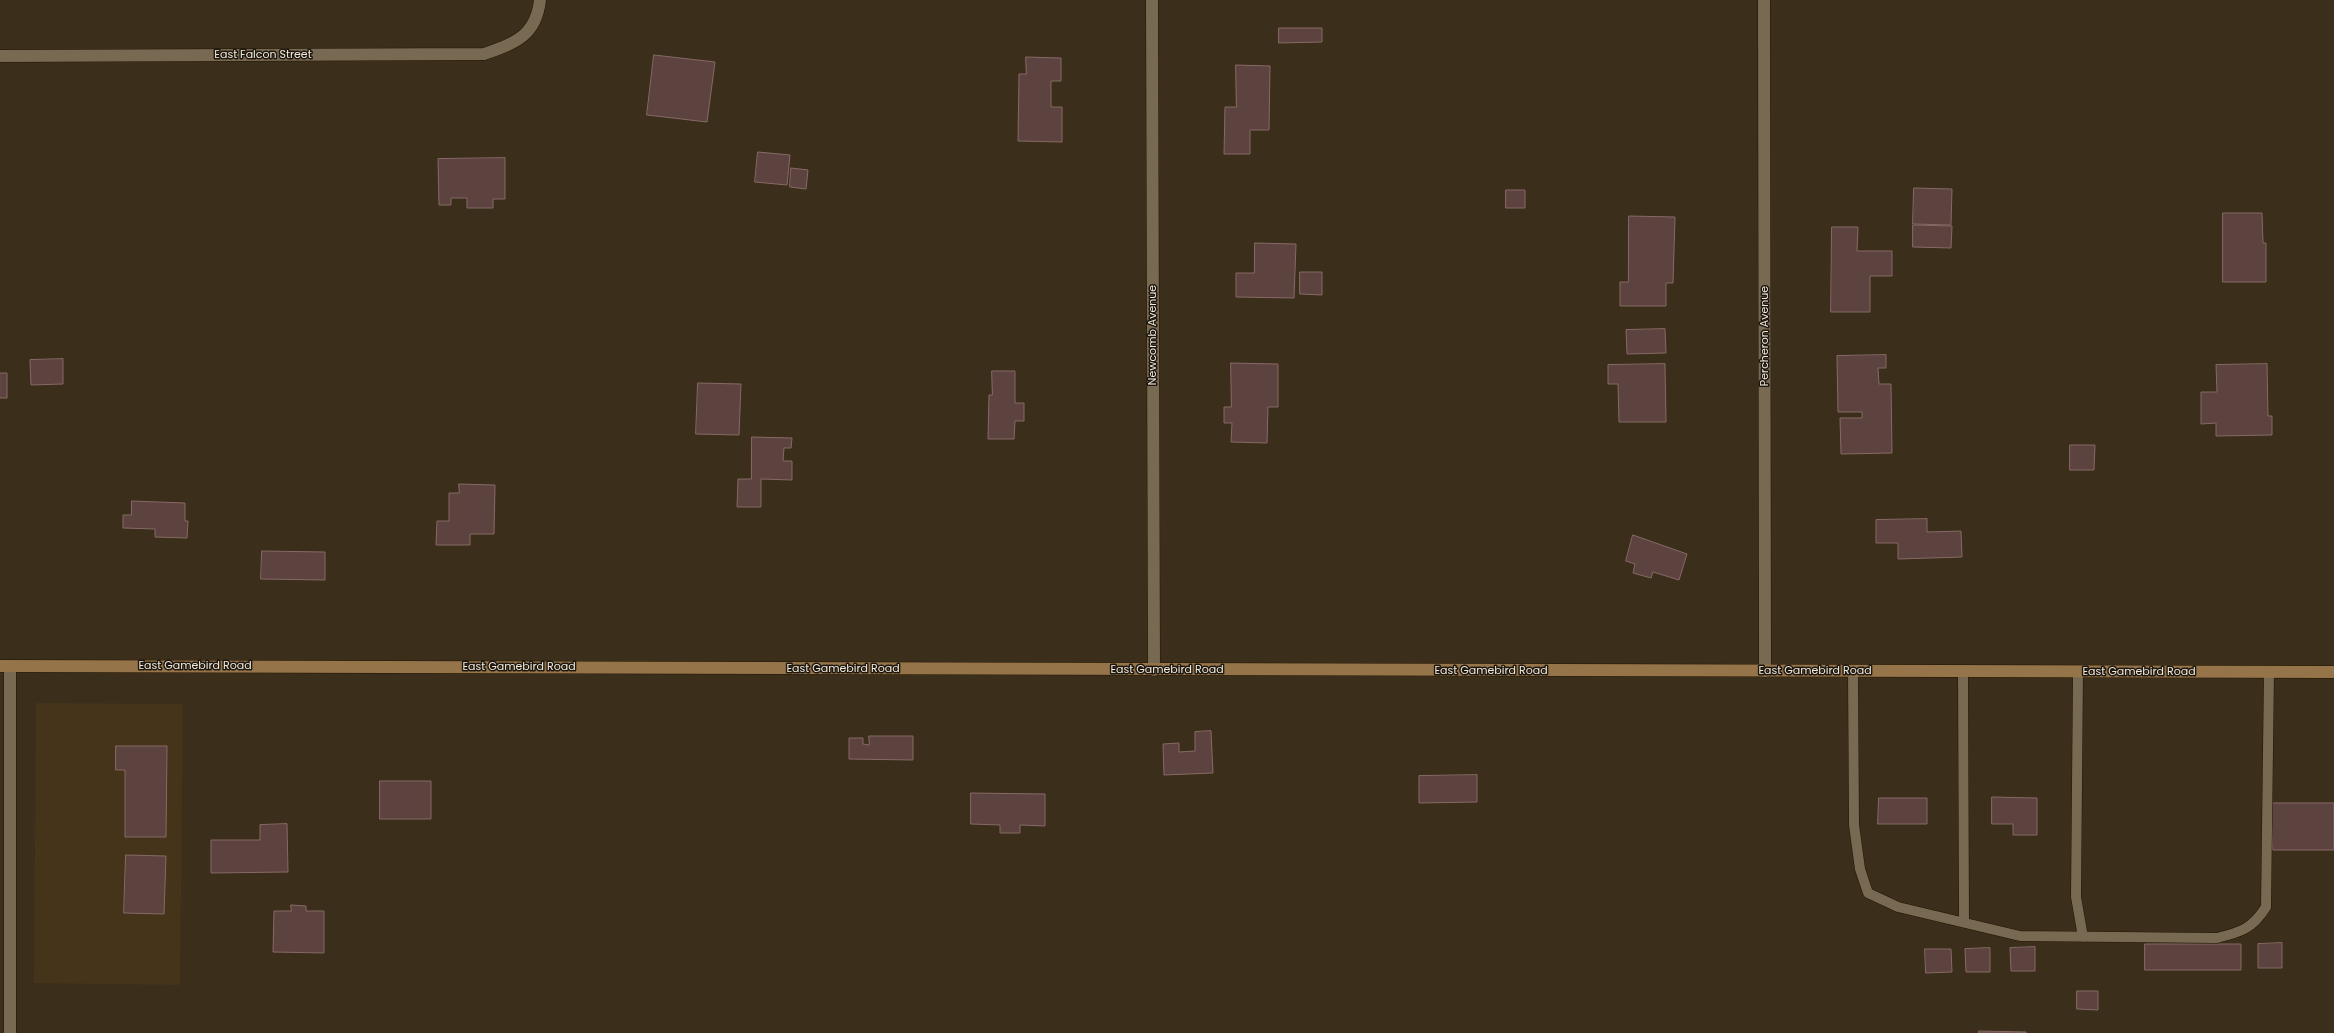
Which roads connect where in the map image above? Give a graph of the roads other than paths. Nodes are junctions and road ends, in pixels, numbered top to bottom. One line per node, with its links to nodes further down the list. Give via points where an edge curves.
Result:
1 (540, 0): 4 (street, East Falcon Street, via 538,16 522,37 511,45 484,54)
2 (1152, 0): 6 (street, Newcomb Avenue)
3 (1764, 0): 7 (street, Percheron Avenue)
4 (0, 56)
5 (5, 666): 6 (main road, East Gamebird Road); 15 (street)
6 (1154, 670): 7 (main road, East Gamebird Road)
7 (1765, 672): 8 (main road, East Gamebird Road)
8 (1853, 672): 9 (main road, East Gamebird Road); 13 (lane, via 1854,825 1860,869 1868,892 1898,907)
9 (1963, 672): 10 (main road, East Gamebird Road); 13 (lane)
10 (2078, 672): 11 (main road, East Gamebird Road); 14 (lane, via 2076,897)
11 (2269, 672): 12 (main road, East Gamebird Road); 14 (lane, via 2267,893 2266,907 2257,922 2239,933 2217,938)
12 (2334, 672)
13 (1964, 922): 14 (lane, via 2020,936)
14 (2082, 937)
15 (10, 1033)

